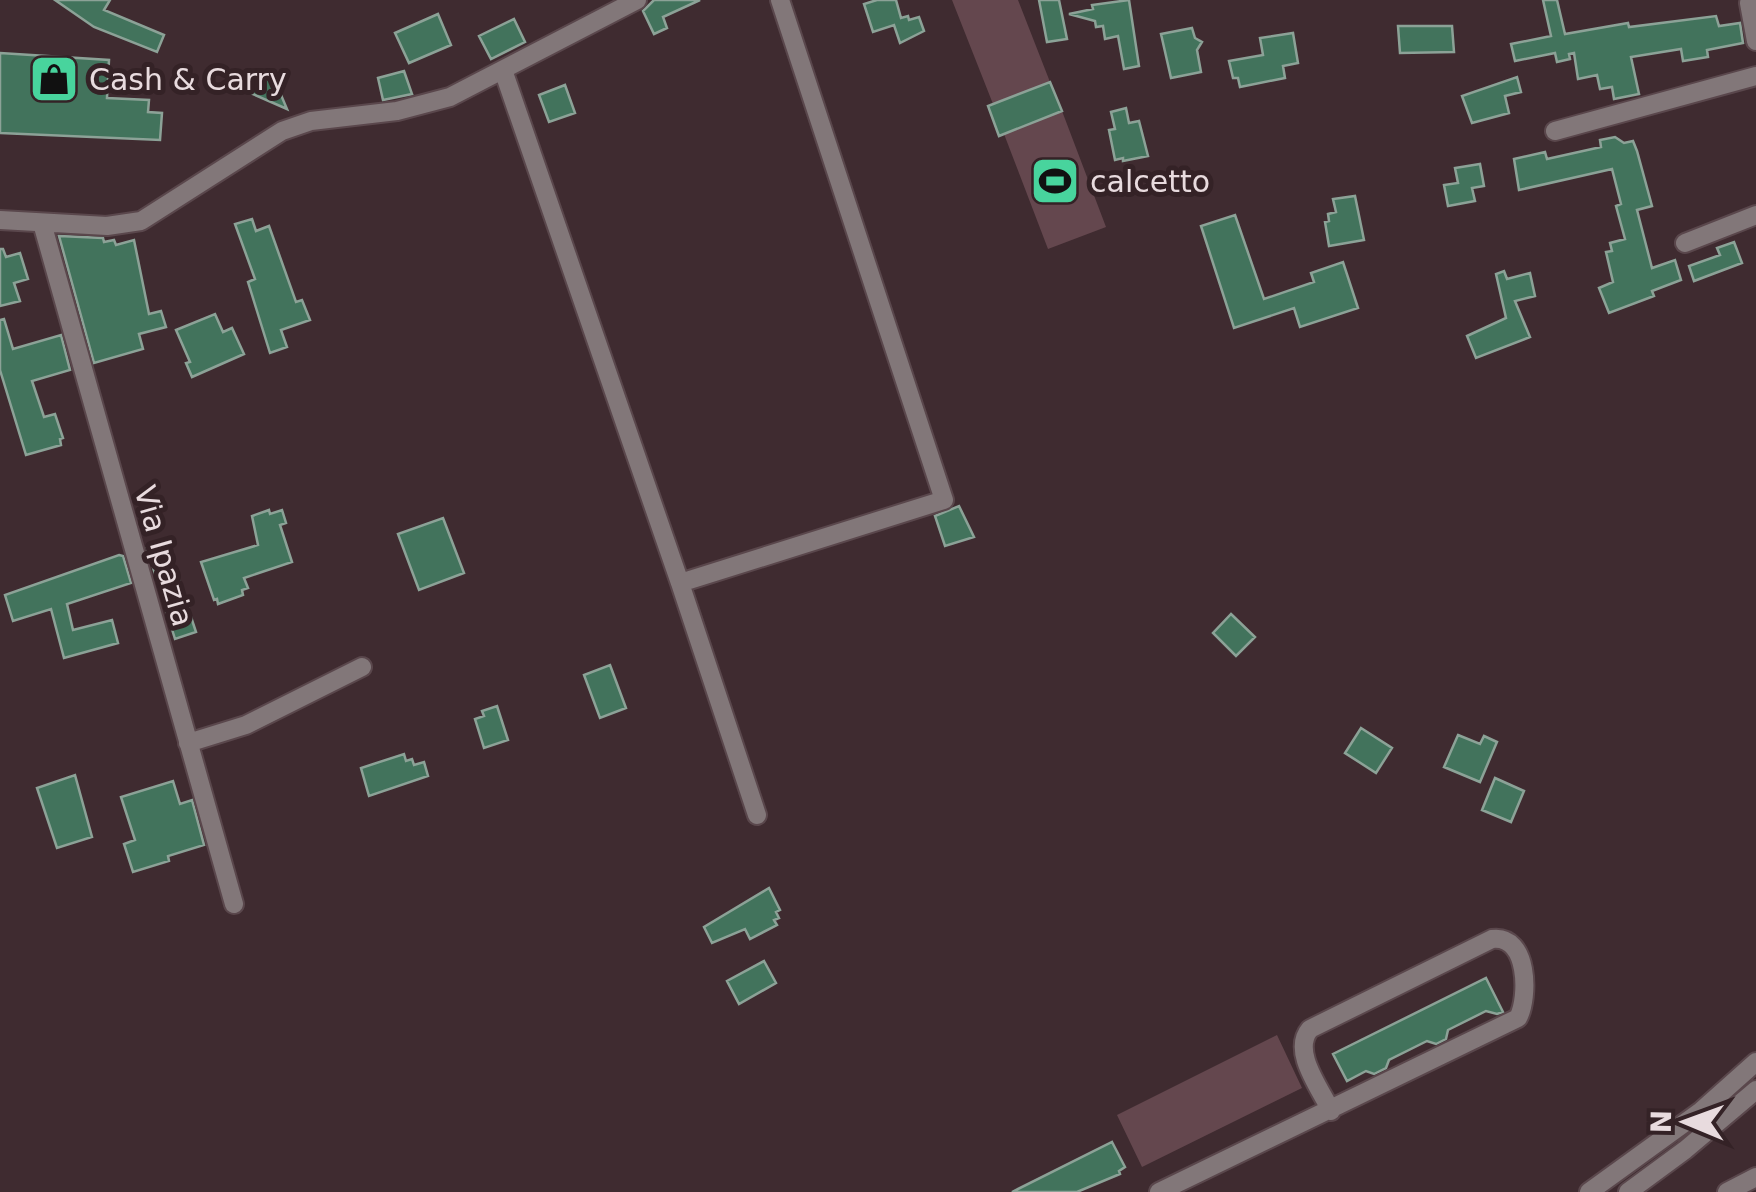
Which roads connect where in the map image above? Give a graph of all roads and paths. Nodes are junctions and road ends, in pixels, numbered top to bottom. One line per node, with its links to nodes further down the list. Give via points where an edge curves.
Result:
1 (637, 0): 5 (street)
2 (780, 0): 12 (street, via 944,500)
3 (1756, 1): 4 (street, via 1749,4)
4 (1756, 41)
5 (504, 70): 10 (street, via 432,102 282,131 141,221); 12 (street)
6 (1756, 76): 7 (street)
7 (1554, 130)
8 (1756, 215): 11 (street)
9 (0, 220): 10 (street)
10 (42, 223): 14 (street, Via Ipazia)
11 (1684, 244)
12 (680, 583): 15 (street)
13 (362, 667): 14 (street, via 246,725)
14 (188, 743): 16 (street, Via Ipazia)
15 (757, 815)
16 (234, 904)
17 (1756, 1062): 22 (street)
18 (1756, 1090): 23 (street)
19 (1331, 1111): 19 (street, via 1518,1018 1516,946 1492,938 1310,1028 1304,1054); 21 (street)
20 (1756, 1177): 24 (street)
21 (1164, 1191)
22 (1589, 1192)
23 (1628, 1192)
24 (1727, 1192)

